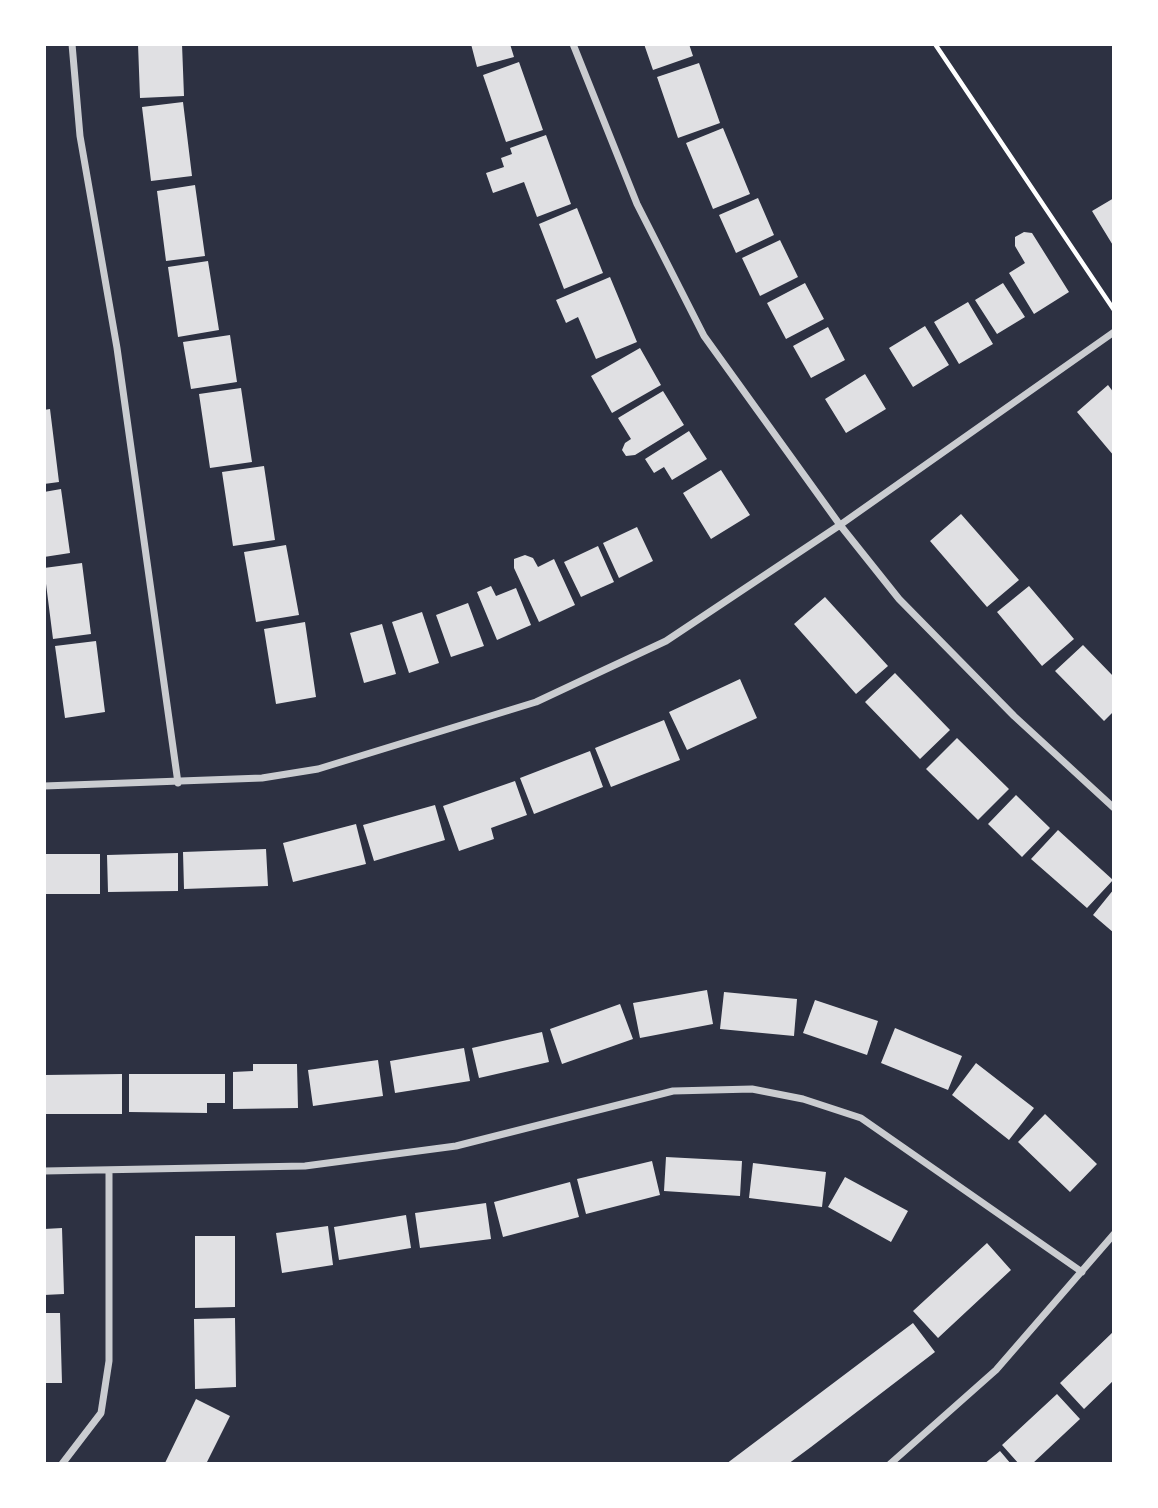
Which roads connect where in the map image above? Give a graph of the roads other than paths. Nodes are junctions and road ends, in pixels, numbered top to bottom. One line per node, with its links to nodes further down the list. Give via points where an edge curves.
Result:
1 (72, 44): 5 (street, via 80,136 117,348)
2 (573, 44): 4 (street, via 637,204 704,336)
3 (1114, 332): 4 (street)
4 (840, 525): 5 (street, via 666,641 536,702 318,769); 7 (street, via 899,599 1014,716)
5 (178, 783): 6 (street)
6 (44, 786)
7 (1114, 808)
8 (44, 1171): 9 (street)
9 (110, 1171): 11 (street, via 319,1164 456,1146 673,1091 752,1089 861,1118); 12 (street, via 109,1361 101,1413)
10 (1114, 1234): 11 (street)
11 (1082, 1272): 13 (street, via 996,1370)
12 (62, 1464)
13 (890, 1464)

